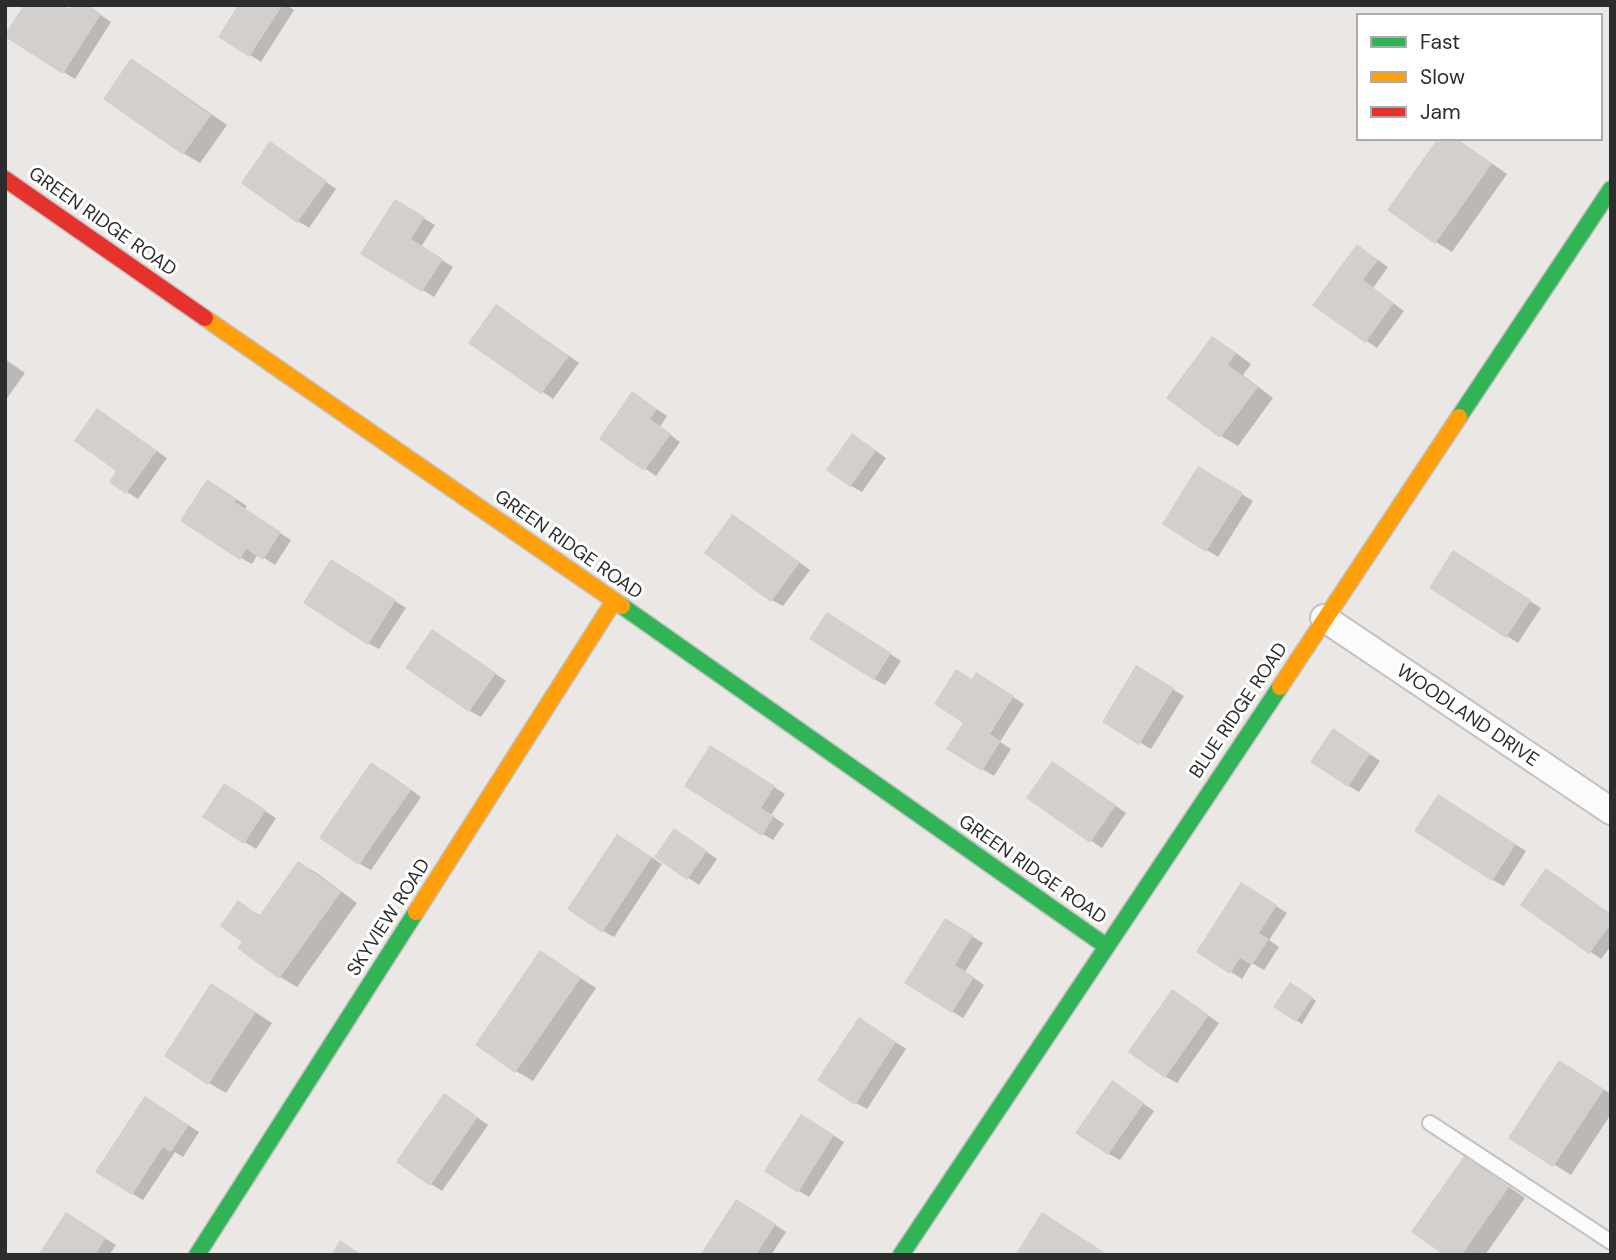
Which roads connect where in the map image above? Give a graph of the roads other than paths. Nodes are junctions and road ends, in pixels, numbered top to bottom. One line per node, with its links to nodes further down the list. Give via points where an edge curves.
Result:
1 (5, 179): 3 (street, GREEN RIDGE ROAD)
2 (1611, 189): 4 (street, BLUE RIDGE ROAD)
3 (614, 601): 6 (street, GREEN RIDGE ROAD); 9 (street, SKYVIEW ROAD)
4 (1324, 618): 5 (street, WOODLAND DRIVE); 6 (street, BLUE RIDGE ROAD)
5 (1611, 811)
6 (1106, 946): 10 (street, BLUE RIDGE ROAD)
7 (1430, 1123): 8 (lane)
8 (1611, 1242)
9 (197, 1255)
10 (901, 1255)

